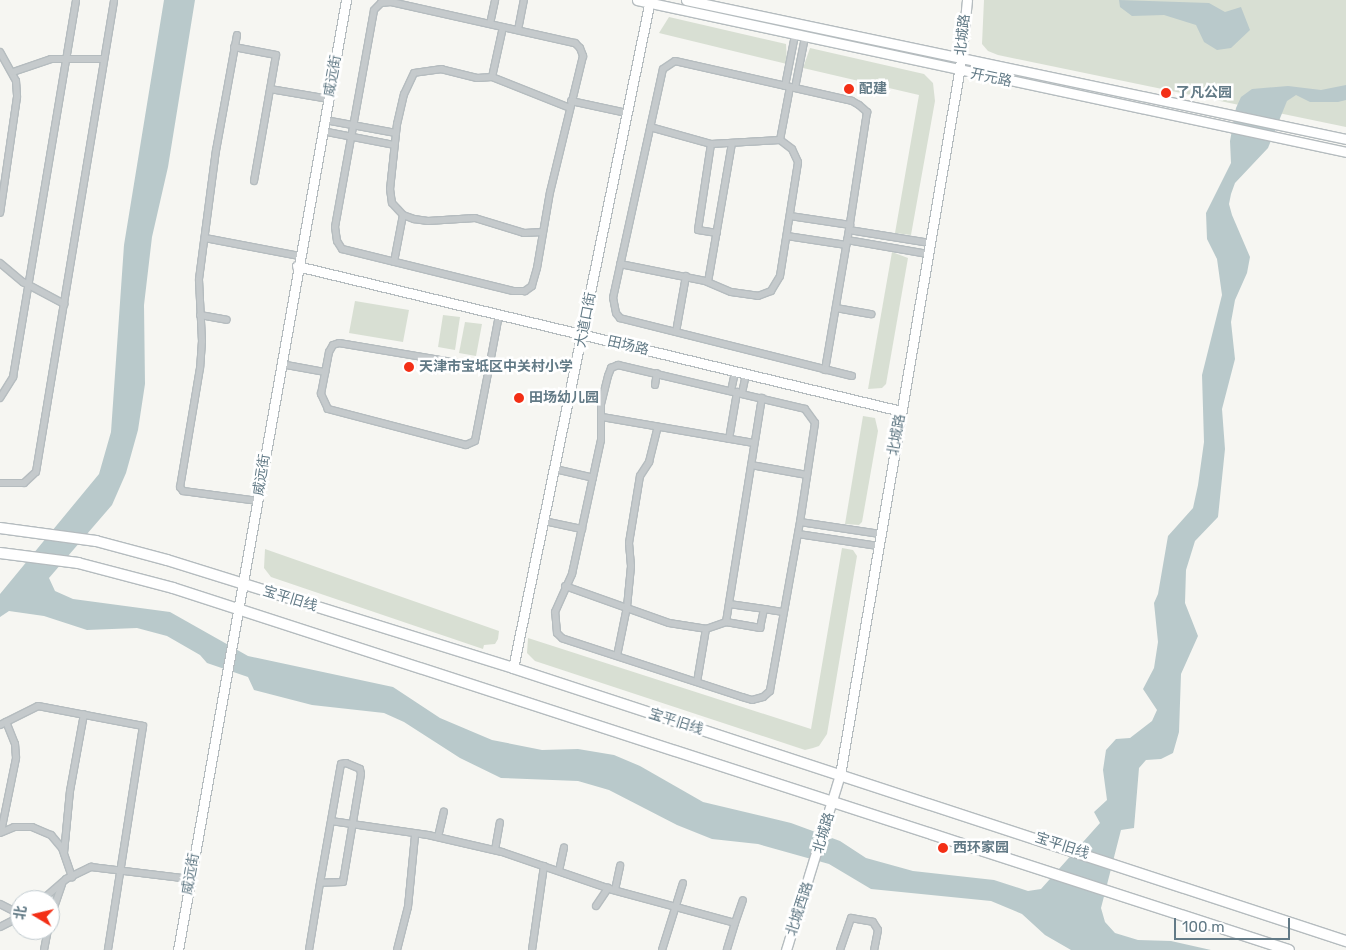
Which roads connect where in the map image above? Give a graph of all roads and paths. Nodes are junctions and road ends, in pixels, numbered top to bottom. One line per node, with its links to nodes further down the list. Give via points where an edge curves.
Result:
1 (76, 0): 18 (street)
2 (114, 0): 19 (street)
3 (346, 0): 26 (street, 威远街)
4 (496, 0): 10 (street)
5 (524, 0): 12 (street)
6 (637, 0): 9 (street, 开元路)
7 (686, 0): 20 (street, 开元路)
8 (967, 0): 20 (street, 北城路)
9 (650, 1): 14 (street, 开元路); 28 (street, 大道口街)
10 (490, 24): 11 (street); 30 (street, via 391,2 381,3 374,10)
11 (503, 27): 12 (street); 23 (street)
12 (518, 30): 27 (street, via 575,43 580,48 583,56)
13 (237, 35): 16 (street)
14 (795, 35): 15 (street, 开元路); 24 (street)
15 (805, 37): 21 (street, 开元路); 24 (street)
16 (234, 47): 25 (street, via 276,55); 49 (street)
17 (0, 52): 22 (street)
18 (68, 58): 19 (street); 22 (street, via 51,59); 60 (street)
19 (104, 59): 61 (street)
20 (961, 60): 21 (street, 北城路); 35 (street, 开元路)
21 (959, 71): 40 (street, 开元路); 51 (street, 北城路)
22 (12, 72): 42 (street, via 17,97)
23 (492, 77): 27 (street); 33 (street, via 478,78 442,69 414,73 404,94)
24 (790, 87): 31 (street, via 676,61 663,69); 36 (street); 45 (street, via 852,101 867,112)
25 (270, 89): 26 (street); 41 (street)
26 (329, 99): 29 (street, 威远街)
27 (570, 105): 28 (street); 46 (street)
28 (627, 114): 68 (street, 大道口街)
29 (325, 120): 30 (street); 32 (street, 威远街)
30 (353, 126): 33 (street); 34 (street)
31 (650, 127): 38 (street); 56 (street)
32 (322, 131): 34 (street); 53 (street, 威远街)
33 (396, 133): 39 (street)
34 (351, 137): 39 (street); 54 (street, via 335,227 337,240 342,249)
35 (1346, 139)
36 (780, 140): 37 (street); 44 (street, via 792,149 798,162)
37 (732, 143): 38 (street); 47 (street)
38 (711, 144): 47 (street, via 698,230)
39 (394, 146): 43 (street, via 392,203)
40 (1346, 152)
41 (254, 181)
42 (0, 213)
43 (404, 215): 46 (street, via 428,221 475,218 524,233); 54 (street)
44 (790, 216): 45 (street); 48 (street)
45 (849, 228): 50 (street); 51 (street)
46 (542, 232): 54 (street, via 538,268 532,286 525,291)
47 (716, 233): 59 (street)
48 (787, 236): 50 (street); 59 (street, via 780,276 771,290 758,296 731,292)
49 (205, 238): 53 (street); 64 (street, via 199,280)
50 (847, 243): 52 (street); 62 (street)
51 (930, 243): 52 (street, 北城路)
52 (928, 254): 81 (street, 北城路)
53 (299, 256): 57 (street, 威远街)
54 (394, 262)
55 (0, 263): 60 (street)
56 (620, 264): 58 (street); 67 (street, via 613,298 620,318)
57 (297, 266): 65 (street, 田场路); 69 (street, 威远街)
58 (686, 276): 59 (street); 67 (street)
59 (708, 282)
60 (29, 285): 61 (street); 79 (street, via 12,377)
61 (64, 304): 90 (street, via 36,472 24,483)
62 (836, 308): 63 (street); 71 (street)
63 (871, 314)
64 (200, 315): 66 (street); 91 (street, via 200,368 180,487 183,491)
65 (499, 315): 68 (street, 田场路); 70 (street)
66 (228, 320)
67 (676, 332): 71 (street)
68 (583, 335): 73 (street, 田场路); 87 (street, 大道口街)
69 (281, 364): 72 (street); 91 (street, 威远街)
70 (489, 368): 72 (street, via 339,343 328,352); 72 (street, via 475,441 466,445 328,409 321,394)
71 (825, 370): 76 (street)
72 (325, 372)
73 (735, 372): 75 (street, 田场路); 78 (street)
74 (657, 373): 77 (street); 78 (street); 82 (street, via 626,365 611,368 601,404)
75 (746, 374): 78 (street); 81 (street, 田场路)
76 (852, 376)
77 (655, 385)
78 (737, 392): 80 (street); 84 (street)
79 (0, 398)
80 (762, 398): 85 (street); 88 (street, via 805,409 812,416 815,423)
81 (901, 411): 97 (street, 北城路)
82 (602, 417): 83 (street); 89 (street)
83 (658, 427): 84 (street); 103 (street, via 638,486 629,543 631,566)
84 (729, 439): 85 (street)
85 (754, 443): 86 (street)
86 (751, 465): 88 (street); 102 (street)
87 (555, 469): 89 (street); 92 (street, 大道口街)
88 (807, 475): 93 (street)
89 (593, 478): 95 (street)
90 (0, 483)
91 (258, 501): 100 (street, 威远街)
92 (544, 521): 95 (street); 110 (street, 大道口街)
93 (800, 522): 96 (street); 97 (street)
94 (0, 528): 100 (main road, 宝平旧线, via 96,541)
95 (582, 529): 101 (street, via 572,574)
96 (798, 534): 98 (street); 106 (street)
97 (880, 534): 98 (street, 北城路)
98 (878, 546): 114 (street, 北城路)
99 (0, 553): 105 (main road, 宝平旧线, via 29,555 135,577)
100 (244, 585): 105 (street, 威远街); 110 (main road, 宝平旧线)
101 (565, 586): 103 (street); 109 (street, via 555,612 562,638)
102 (729, 604): 104 (street); 107 (street)
103 (627, 607): 108 (street, via 669,623); 109 (street)
104 (766, 609): 106 (street); 107 (street, via 760,628)
105 (239, 610): 115 (main road, 宝平旧线); 132 (street, 威远街)
106 (784, 612): 111 (street, via 770,692 752,700)
107 (726, 622): 108 (street)
108 (706, 628): 111 (street)
109 (617, 656): 111 (street)
110 (512, 668): 114 (main road, 宝平旧线)
111 (697, 682)
112 (84, 714): 113 (street, via 38,706); 125 (street, via 70,791); 129 (street, via 144,726)
113 (3, 723): 120 (street, via 15,744 16,758)
114 (840, 775): 115 (street, 北城路); 144 (main road, 宝平旧线)
115 (834, 801): 128 (street, 北城路); 155 (main road, 宝平旧线)
116 (444, 812): 122 (street)
117 (331, 821): 119 (street); 119 (street, via 341,764 346,763 360,769 361,774); 134 (street)
118 (500, 822): 124 (street)
119 (353, 824): 121 (street); 134 (street, via 343,882)
120 (1, 832): 125 (street, via 32,826 51,835)
121 (415, 835): 122 (street); 148 (street, via 408,907)
122 (438, 837): 124 (street)
123 (564, 848): 130 (street)
124 (495, 850): 126 (street)
125 (64, 853): 131 (street)
126 (544, 866): 130 (street); 149 (street)
127 (620, 866): 138 (street)
128 (814, 867): 152 (street, 北城西路)
129 (121, 869): 131 (street, via 91,867); 132 (street); 145 (street)
130 (559, 871): 136 (street)
131 (72, 876): 133 (street)
132 (190, 879): 146 (street, 威远街)
133 (63, 882): 137 (street); 139 (street)
134 (320, 883): 147 (street)
135 (682, 883): 142 (street)
136 (608, 888): 138 (street); 141 (street)
137 (54, 890)
138 (615, 890): 142 (street)
139 (60, 891)
140 (742, 900): 143 (street)
141 (596, 906)
142 (676, 908): 143 (street); 150 (street)
143 (735, 923): 151 (street)
144 (1346, 941)
145 (108, 950)
146 (178, 950)
147 (309, 950)
148 (397, 950)
149 (532, 950)
150 (662, 950)
151 (727, 950)
152 (786, 950)
153 (840, 950): 154 (street, via 851,918 873,922 878,930)
154 (874, 950)
155 (1289, 950)

